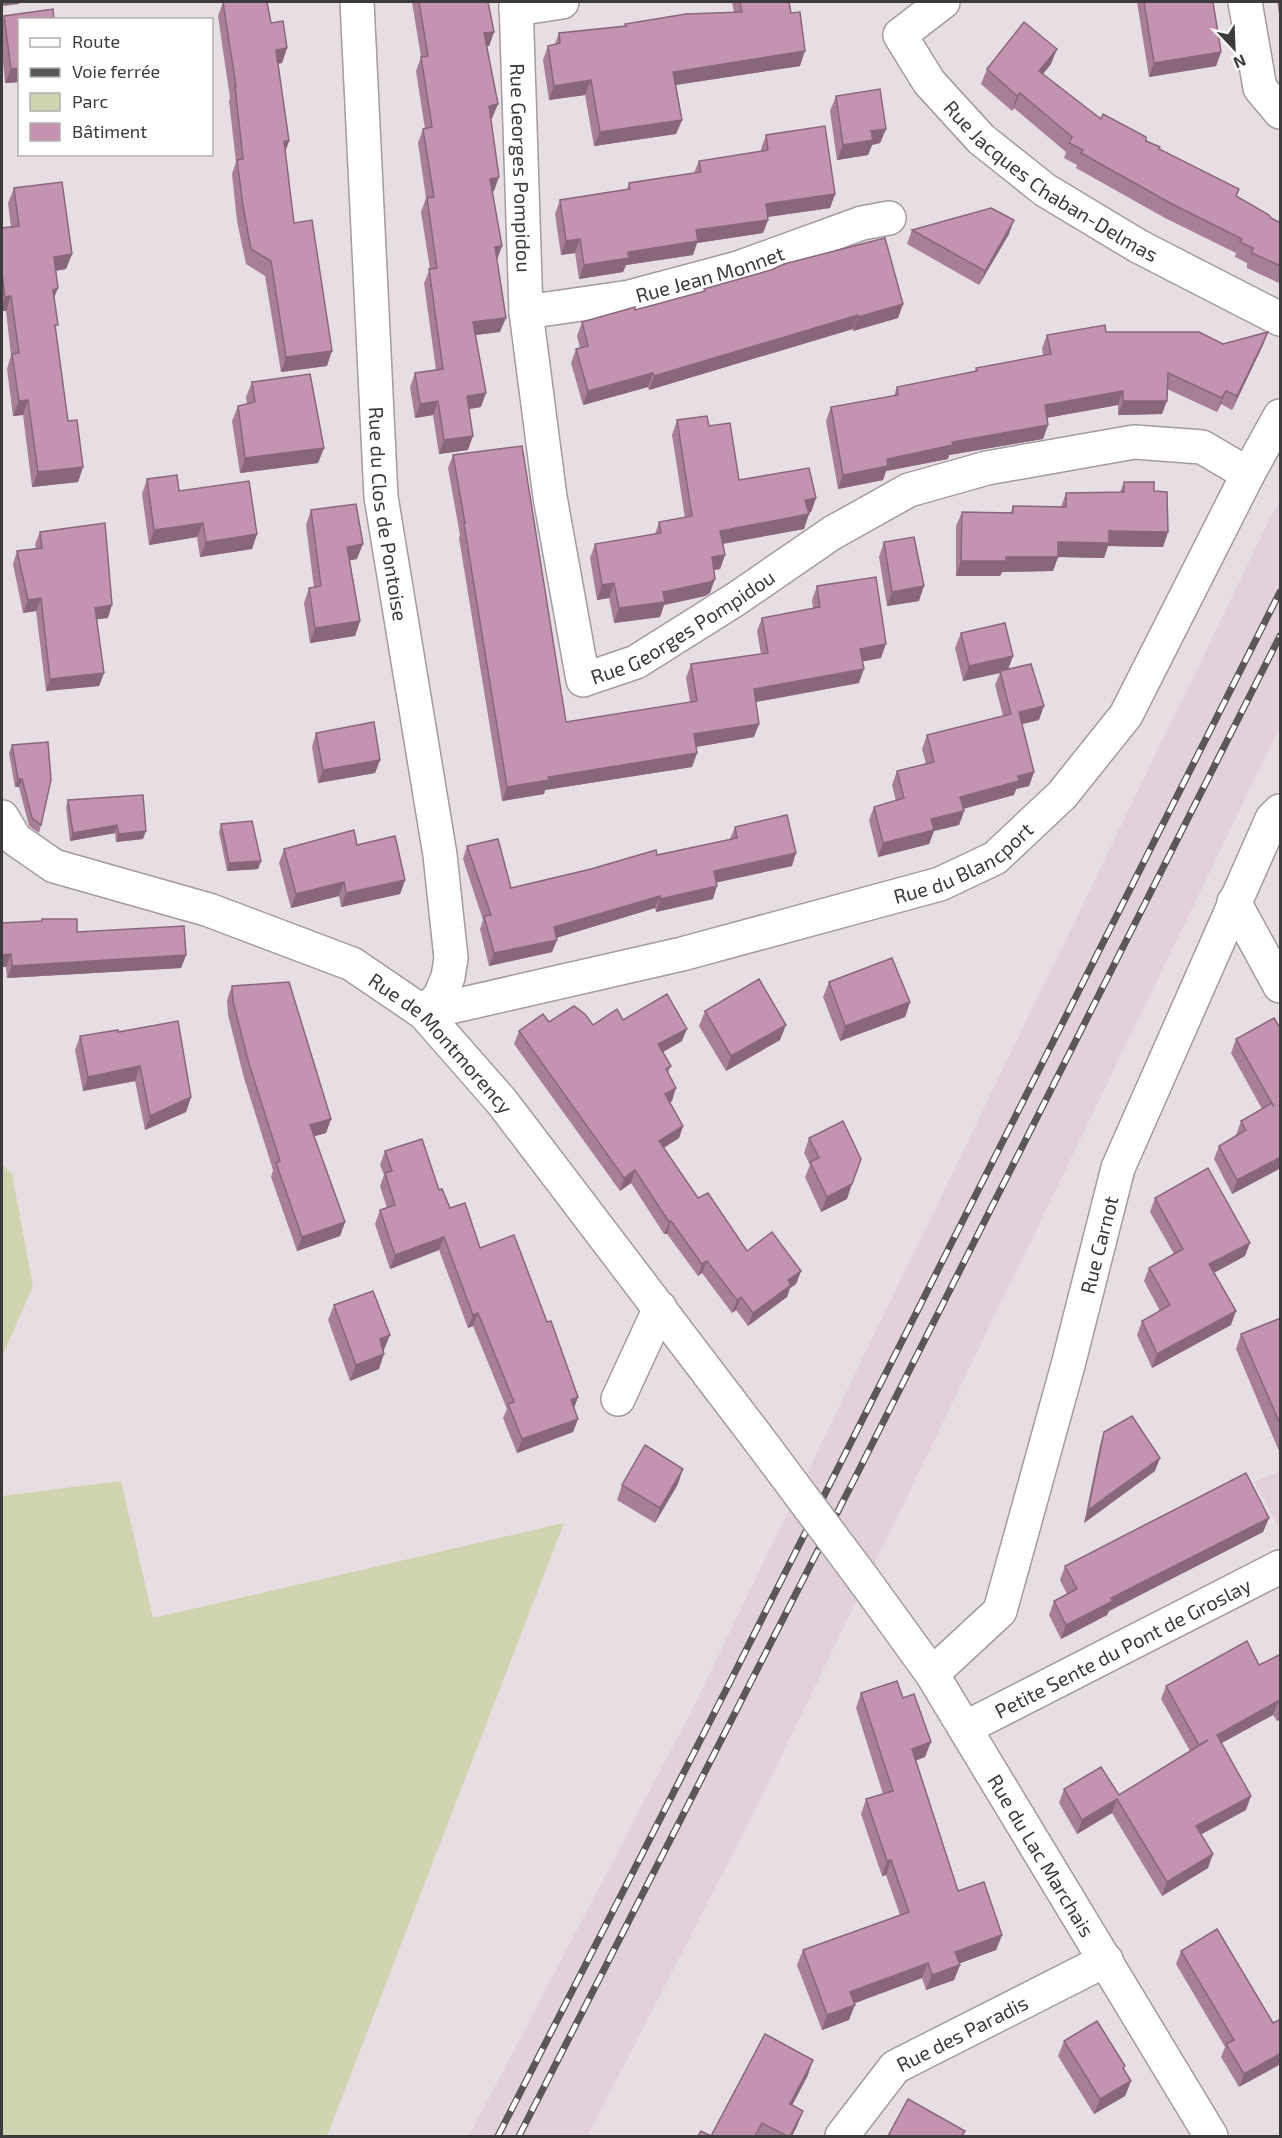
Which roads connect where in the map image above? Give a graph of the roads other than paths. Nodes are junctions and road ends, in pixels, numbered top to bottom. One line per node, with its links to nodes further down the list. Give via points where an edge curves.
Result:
1 (357, 2): 16 (street, Rue du Clos de Pontoise, via 381,497 440,855 452,958 440,996)
2 (562, 2): 5 (street)
3 (943, 2): 9 (street, Rue Jacques Chaban-Delmas, via 900,35 929,82 981,139 1045,190 1138,246)
4 (1245, 2): 6 (street, via 1260,88)
5 (516, 5): 8 (street, Rue Georges Pompidou)
6 (1281, 112)
7 (888, 218): 8 (street, Rue Jean Monnet, via 862,223 738,268 630,297)
8 (526, 312): 11 (street, Rue Georges Pompidou, via 550,498 583,680 636,662 832,532 909,490 987,468 1134,442 1202,447)
9 (1281, 320)
10 (1281, 416): 11 (street, Rue du Blancport)
11 (1248, 474): 16 (street, Rue du Blancport, via 1126,715 1062,795 995,858 940,884 682,954)
12 (1281, 811): 14 (street, Rue Carnot, via 1272,819)
13 (2, 817): 16 (street, Rue de Montmorency, via 15,839 54,866 209,910 352,964)
14 (1234, 902): 15 (street); 21 (street, Rue Carnot, via 1118,1168 1000,1611)
15 (1281, 986)
16 (424, 1013): 17 (street, Rue de Montmorency, via 502,1102)
17 (660, 1308): 18 (street); 20 (street, Rue de Montmorency, bridge)
18 (618, 1399)
19 (1281, 1567): 22 (street, Petite Sente du Pont de Groslay)
20 (864, 1580): 21 (street, Rue du Lac Marchais)
21 (932, 1674): 22 (street, Rue du Lac Marchais)
22 (965, 1728): 23 (street, Rue du Lac Marchais)
23 (1106, 1960): 24 (street, Rue des Paradis, via 895,2067); 25 (street, Rue du Lac Marchais)
24 (842, 2136)
25 (1211, 2136)

